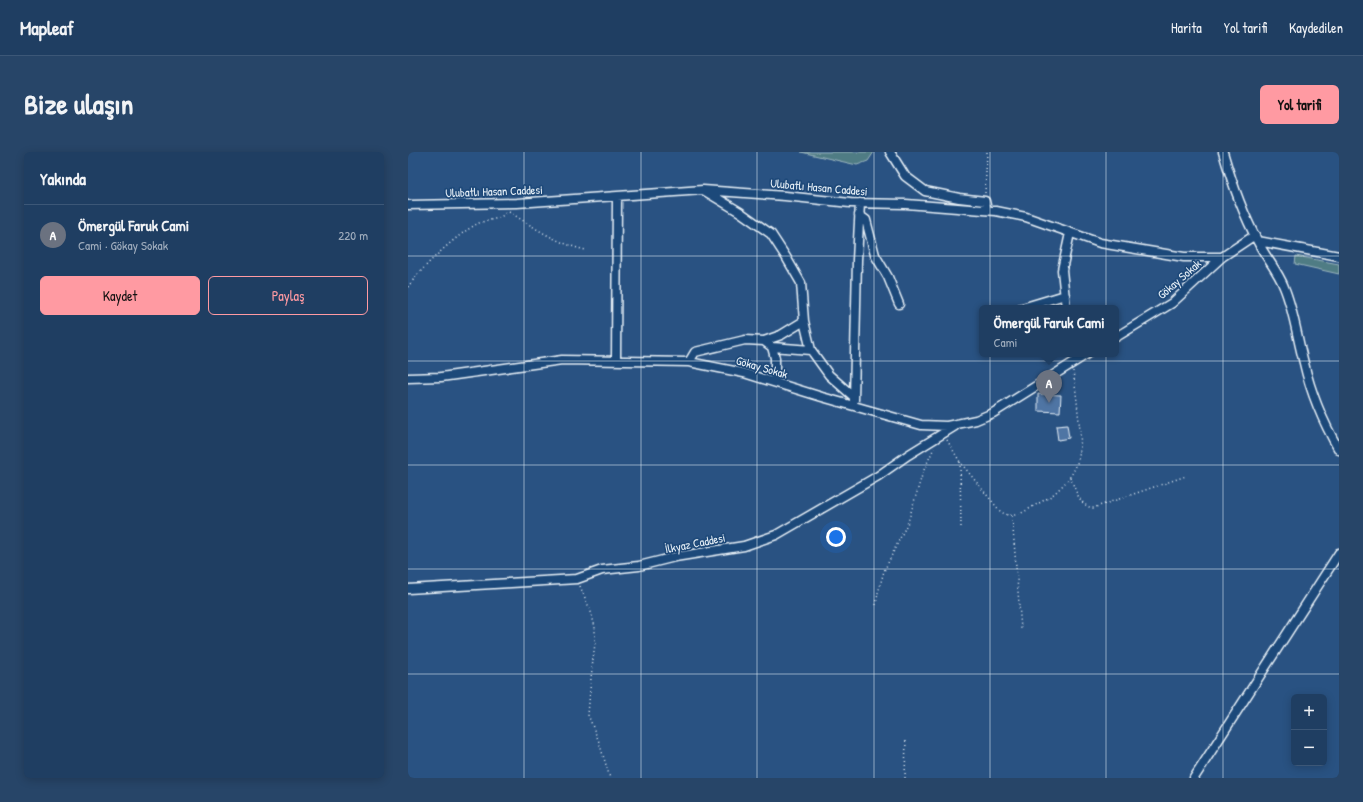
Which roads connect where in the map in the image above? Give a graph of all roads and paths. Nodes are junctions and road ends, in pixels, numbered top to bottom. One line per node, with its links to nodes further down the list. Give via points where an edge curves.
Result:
1 (890, 152): 6 (street, via 905,176 926,191)
2 (987, 152): 6 (path)
3 (1223, 152): 12 (street)
4 (703, 190): 5 (street, Ulubatlı Hasan Caddesi); 7 (street, Ulubatlı Hasan Caddesi); 21 (street, via 771,234 801,283)
5 (617, 197): 8 (street, Ulubatlı Hasan Caddesi, via 518,203); 28 (street)
6 (985, 201): 9 (street)
7 (860, 203): 9 (street, Ulubatlı Hasan Caddesi); 10 (street)
8 (408, 205)
9 (988, 210): 11 (street, Ulubatlı Hasan Caddesi, via 1026,217)
10 (859, 216): 18 (street, via 866,220 875,255); 33 (street)
11 (1070, 232): 15 (street, Ulubatlı Hasan Caddesi, via 1100,243 1172,256); 17 (street, via 1062,270)
12 (1256, 238): 14 (street); 15 (street, Gökay Sokak); 38 (street, via 1285,288 1312,394)
13 (586, 250): 16 (path, via 557,241 507,211 503,216 476,224 446,247)
14 (1339, 256)
15 (1222, 257): 22 (street, Gökay Sokak, via 1172,303)
16 (408, 287)
17 (1065, 294): 19 (street); 20 (street)
18 (899, 304)
19 (1031, 305)
20 (1066, 305)
21 (804, 321): 23 (street, via 781,335); 25 (street)
22 (1119, 335)
23 (764, 341): 24 (street); 29 (street, via 745,340 695,352)
24 (772, 347): 25 (street); 32 (street, via 775,358)
25 (811, 350): 33 (street, via 829,375)
26 (1071, 357): 30 (street)
27 (1082, 357): 30 (street, Gökay Sokak)
28 (616, 360): 29 (street, Gökay Sokak); 31 (street, Gökay Sokak, via 562,360 441,377)
29 (689, 362): 32 (street, Gökay Sokak, via 725,368)
30 (1072, 363): 35 (street, Gökay Sokak, via 993,413); 41 (path, via 1082,439 1077,463)
31 (408, 378)
32 (775, 382): 34 (street, Gökay Sokak)
33 (854, 397): 34 (street)
34 (854, 406): 35 (street, Gökay Sokak, via 921,425)
35 (957, 424): 36 (street, İlkyaz Caddesi)
36 (943, 433): 39 (path); 45 (street, İlkyaz Caddesi, via 878,476 771,537 744,546 675,557 639,566 602,570)
37 (935, 447): 47 (path, via 923,472 908,522 884,571)
38 (1339, 450)
39 (960, 462): 42 (path, via 1000,511); 43 (path)
40 (1186, 476): 41 (path, via 1093,508 1082,502)
41 (1070, 477): 42 (path, via 1051,496)
42 (1012, 516): 48 (path)
43 (961, 528)
44 (1339, 553): 52 (street)
45 (577, 579): 46 (street, İlkyaz Caddesi); 50 (path, via 595,627 588,715)
46 (408, 589)
47 (876, 605)
48 (1022, 629)
49 (906, 738): 51 (path)
50 (610, 778)
51 (905, 778)
52 (1194, 778)

